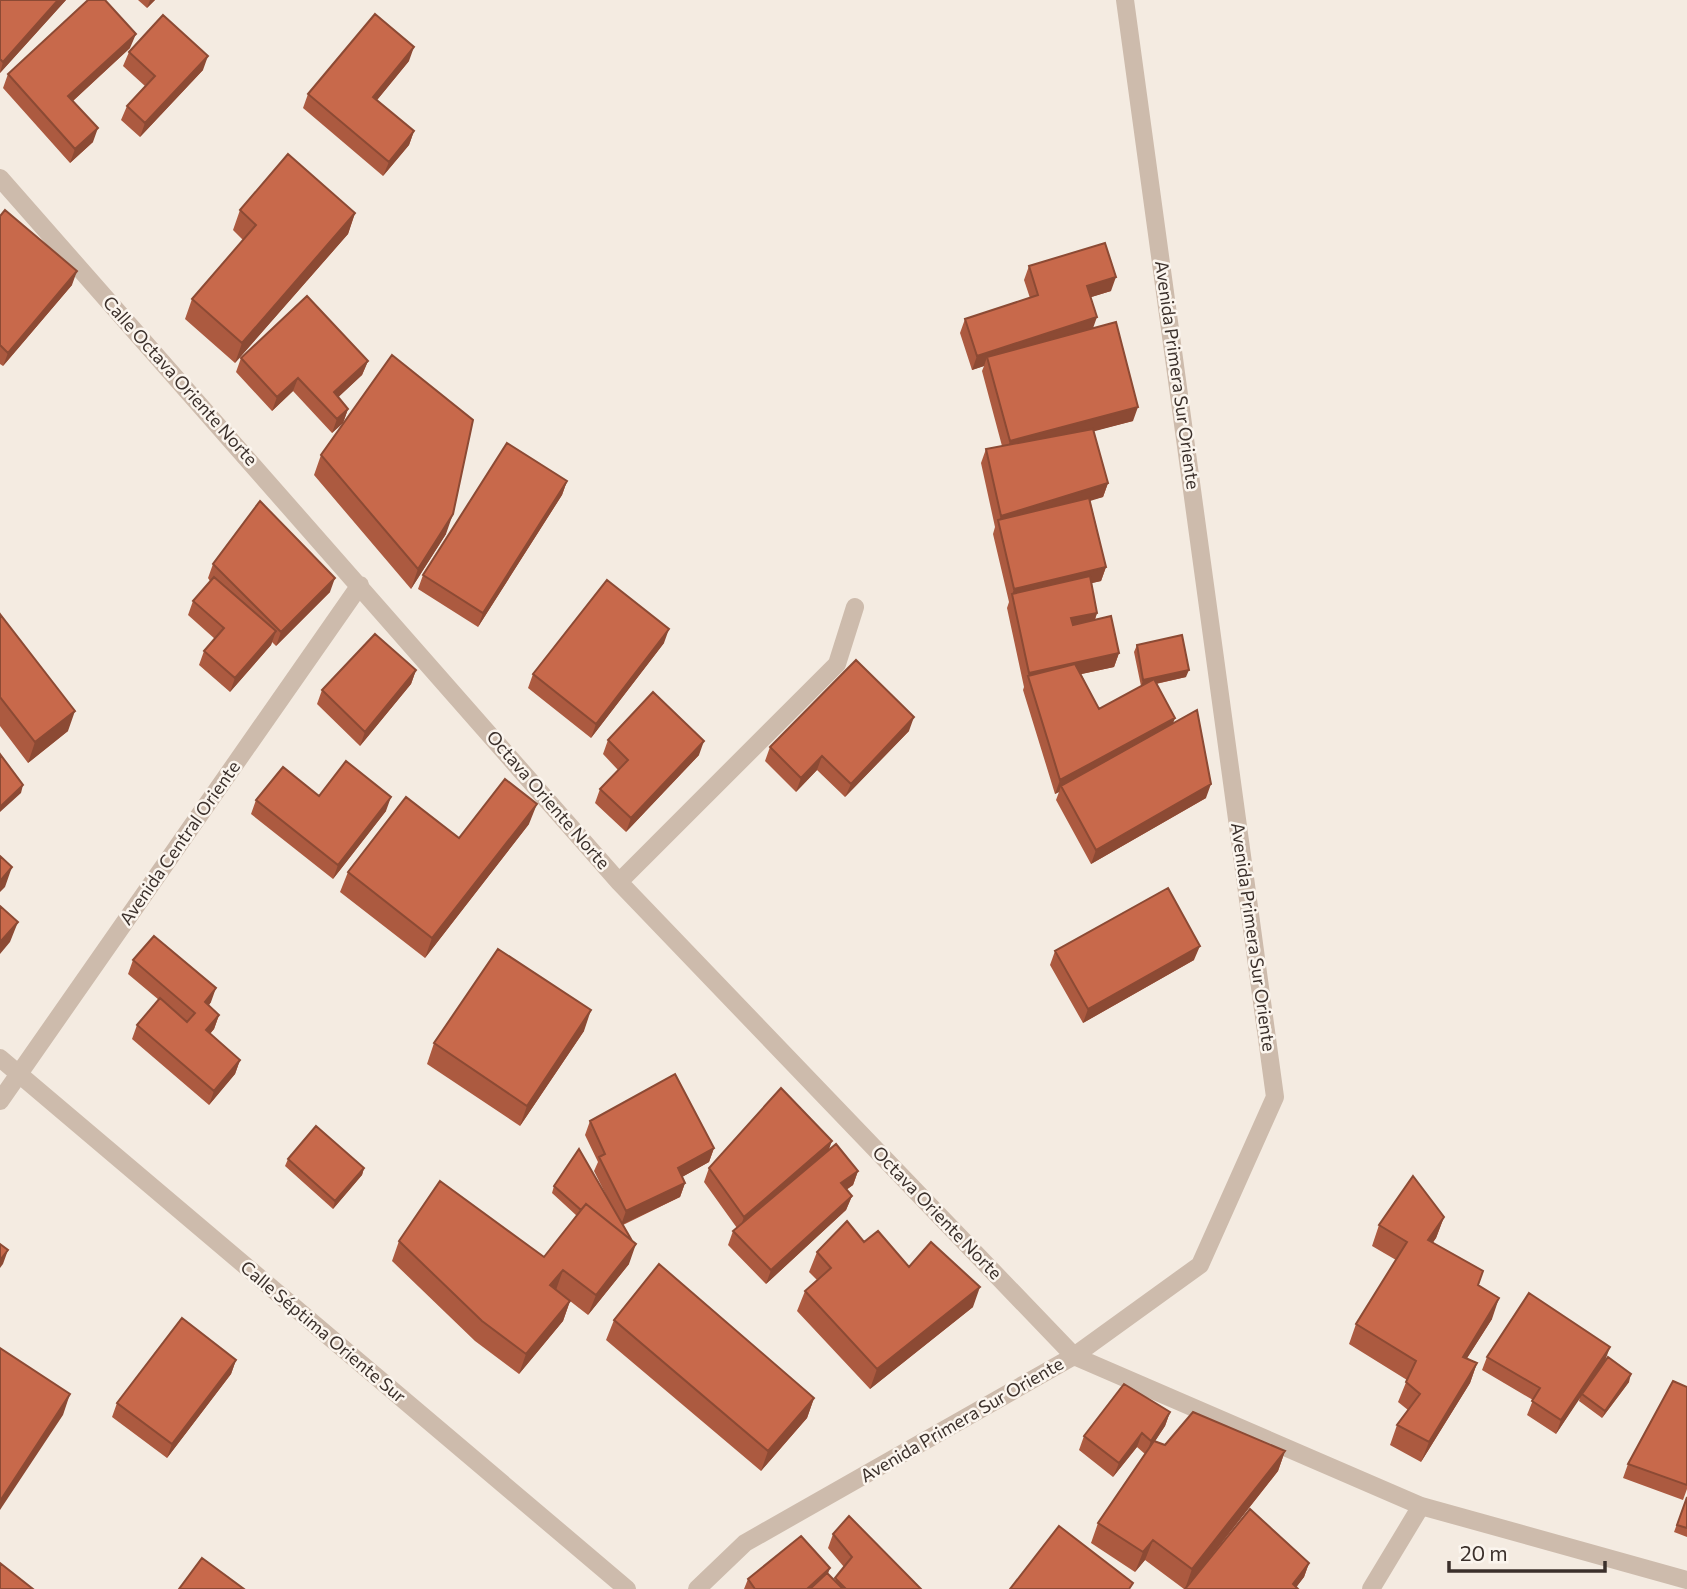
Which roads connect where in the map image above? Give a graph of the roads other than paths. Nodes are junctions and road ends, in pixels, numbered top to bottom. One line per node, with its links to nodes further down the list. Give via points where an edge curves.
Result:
1 (1125, 0): 9 (street, Avenida Primera Sur Oriente, via 1275,1097 1200,1265)
2 (0, 178): 3 (street, Calle Octava Oriente Norte)
3 (360, 585): 5 (street, Octava Oriente Norte); 7 (street, Avenida Central Oriente)
4 (855, 607): 5 (street, via 837,664)
5 (618, 882): 9 (street, Octava Oriente Norte)
6 (0, 1058): 7 (street, Calle Séptima Oriente Sur)
7 (19, 1074): 8 (street, Avenida Central Oriente); 12 (street, Calle Séptima Oriente Sur)
8 (0, 1101)
9 (1074, 1356): 10 (street, Octava Oriente Norte); 13 (street, Avenida Primera Sur Oriente, via 745,1543)
10 (1421, 1506): 11 (street, Octava Oriente Norte); 14 (street)
11 (1687, 1580)
12 (628, 1589)
13 (698, 1589)
14 (1371, 1589)

